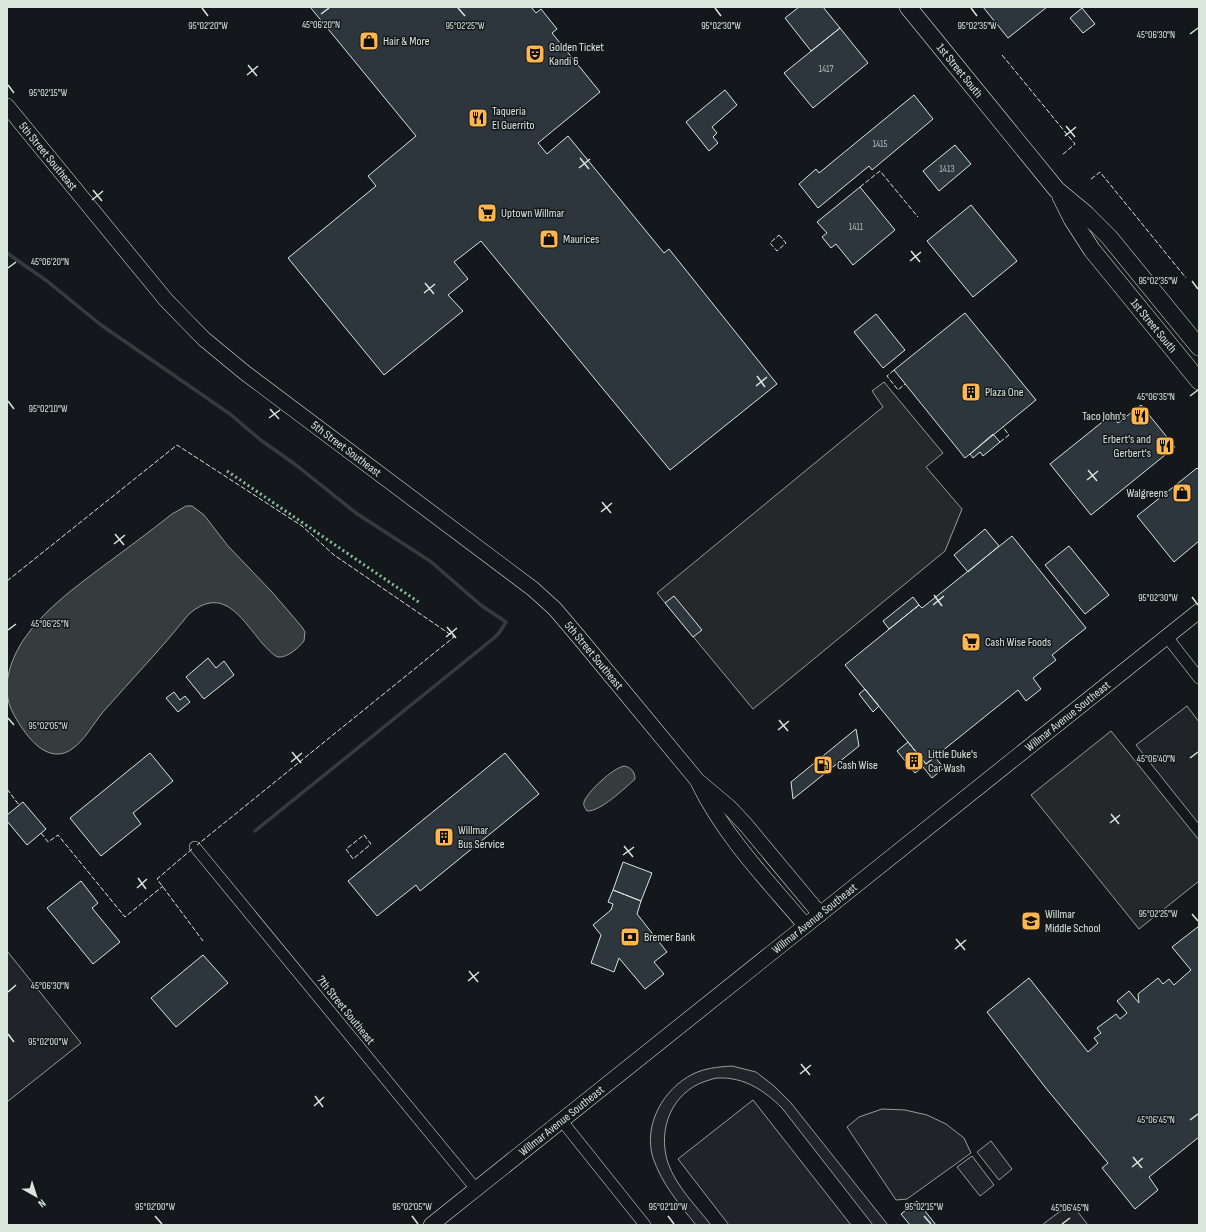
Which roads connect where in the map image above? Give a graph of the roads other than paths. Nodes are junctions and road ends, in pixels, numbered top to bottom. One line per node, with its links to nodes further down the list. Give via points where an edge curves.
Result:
1 (908, 7): 3 (main road, 1st Street South)
2 (7, 106): 9 (street, 5th Street Southeast, via 142,272 200,335 244,372 539,594 555,609)
3 (1057, 190): 4 (main road, 1st Street South, via 1109,237); 5 (main road, 1st Street South, via 1092,250)
4 (1199, 348)
5 (1199, 381)
6 (1199, 612): 7 (street, Willmar Avenue Southeast)
7 (1167, 637): 8 (street); 11 (street, Willmar Avenue Southeast)
8 (1199, 678)
9 (697, 780): 11 (street, 5th Street Southeast, via 720,798 745,824); 12 (street, 5th Street Southeast, via 708,802 732,837)
10 (195, 847): 14 (street, 7th Street Southeast)
11 (820, 914): 12 (street, Willmar Avenue Southeast)
12 (805, 925): 13 (street, Willmar Avenue Southeast)
13 (562, 1121): 14 (street, Willmar Avenue Southeast); 16 (street)
14 (476, 1189): 15 (street, Willmar Avenue Southeast)
15 (431, 1225)
16 (645, 1225)

